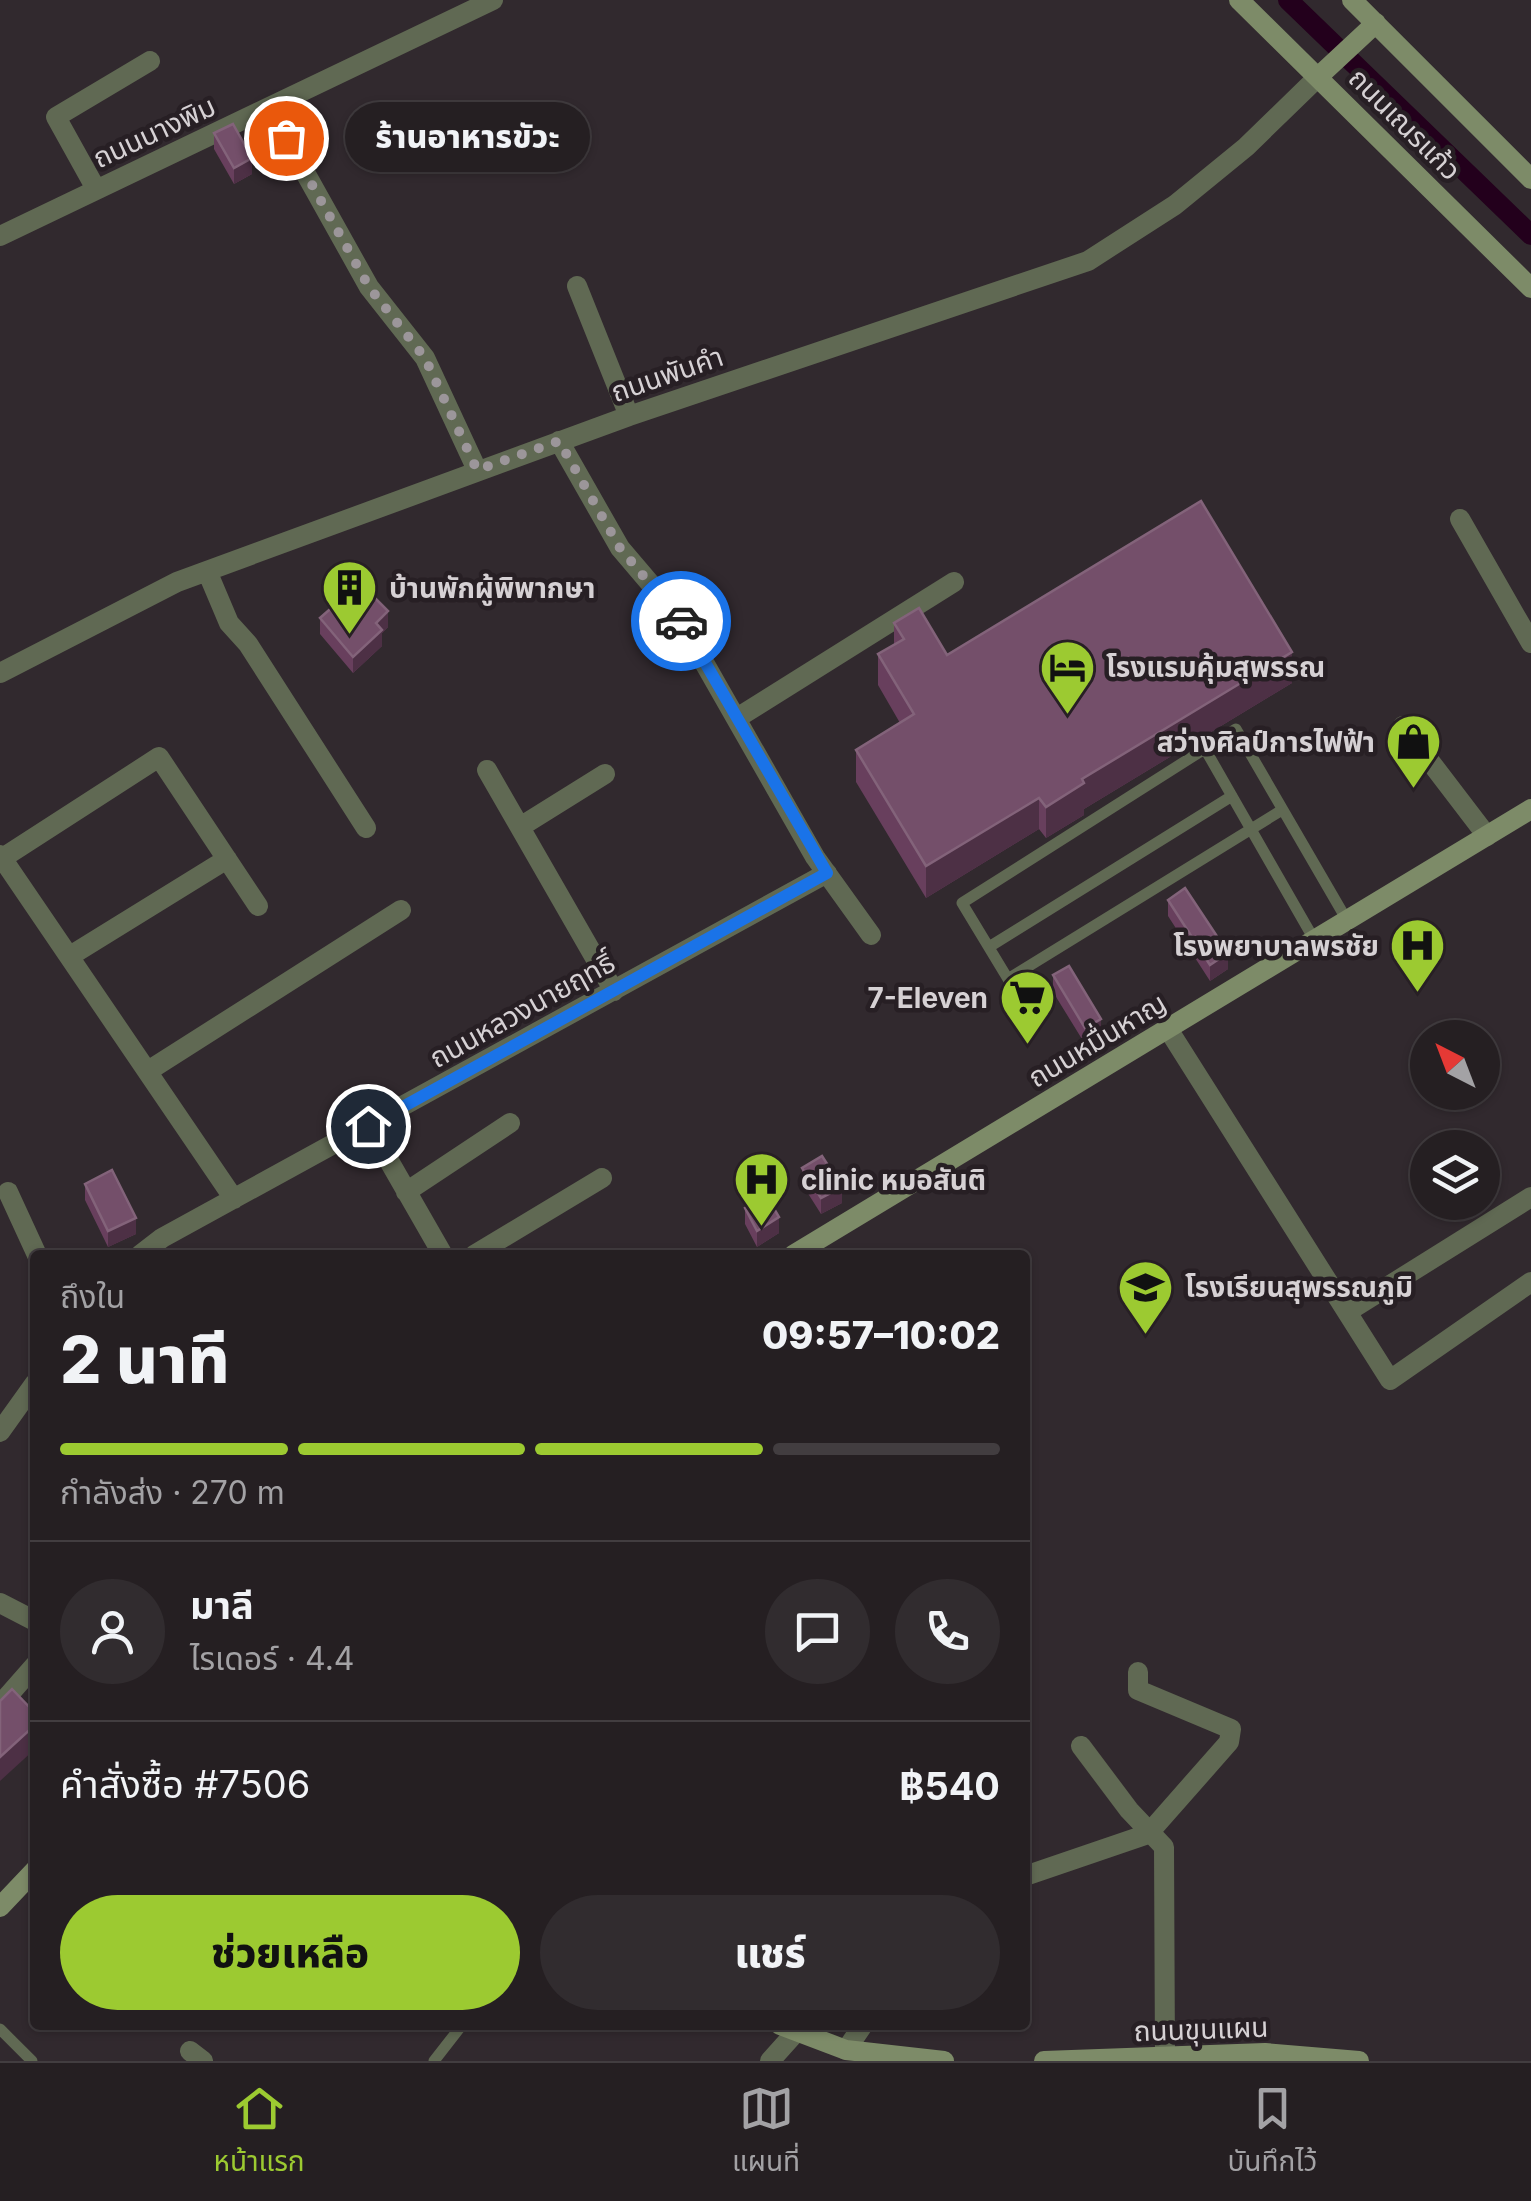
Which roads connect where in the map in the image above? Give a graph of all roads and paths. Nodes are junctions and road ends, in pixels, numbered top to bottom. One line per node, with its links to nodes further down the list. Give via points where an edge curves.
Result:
1 (493, 0): 7 (street, ถนนนางพิม)
2 (1238, 0): 6 (street, ถนนเณรแก้ว)
3 (1352, 0): 4 (street, ถนนเณรแก้ว)
4 (1376, 23): 6 (street); 8 (street, ถนนเณรแก้ว)
5 (150, 62): 9 (street, via 56,118)
6 (1318, 76): 12 (street, ถนนเณรแก้ว); 13 (street, ถนนพันคำ, via 1175,205 1088,261)
7 (269, 108): 9 (street, ถนนนางพิม); 15 (street, via 369,287 425,358)
8 (1531, 179)
9 (96, 190): 10 (street, ถนนนางพิม)
10 (0, 236)
11 (578, 286): 13 (street)
12 (1531, 288)
13 (629, 416): 14 (street, ถนนพันคำ)
14 (559, 441): 15 (street, ถนนพันคำ); 21 (street, via 620,548 677,616)
15 (477, 470): 17 (street, ถนนพันคำ)
16 (1460, 519): 19 (street)
17 (207, 571): 20 (street, ถนนพันคำ); 30 (street, via 229,623)
18 (954, 582): 21 (street)
19 (1531, 643)
20 (0, 673)
21 (738, 718): 35 (street)
22 (1404, 726): 32 (street)
23 (1204, 749): 26 (lane); 28 (lane, via 1236,729); 41 (lane, via 962,903)
24 (487, 770): 29 (street)
25 (605, 774): 29 (street)
26 (1232, 796): 31 (lane); 41 (lane)
27 (1531, 809): 32 (street, ถนนหมื่นหาญ)
28 (1282, 810): 31 (lane); 38 (lane)
29 (520, 827): 43 (street)
30 (366, 828)
31 (1251, 829): 40 (lane); 41 (lane, via 1008,979)
32 (1487, 836): 38 (street, ถนนหมื่นหาญ)
33 (2, 856): 34 (street, via 160,757); 42 (street)
34 (227, 859): 36 (street); 42 (street)
35 (827, 873): 39 (street); 43 (street, ถนนหลวงนายฤทธิ์)
36 (258, 906)
37 (401, 910): 45 (street)
38 (1348, 922): 40 (street, ถนนหมื่นหาญ)
39 (871, 935)
40 (1315, 940): 44 (street, ถนนหมื่นหาญ)
41 (988, 947)
42 (70, 956): 45 (street)
43 (614, 991): 47 (street, ถนนหลวงนายฤทธิ์)
44 (1168, 1029): 57 (street, ถนนหมื่นหาญ); 59 (street)
45 (148, 1071): 52 (street)
46 (510, 1123): 49 (street)
47 (368, 1126): 49 (street); 52 (street, ถนนหลวงนายฤทธิ์)
48 (602, 1178): 56 (street)
49 (406, 1192): 55 (street)
50 (1531, 1196): 59 (street)
51 (5, 1199): 53 (street)
52 (234, 1199): 54 (street, ถนนหลวงนายฤทธิ์)
53 (34, 1250)
54 (148, 1250)
55 (441, 1250)
56 (482, 1250)
57 (801, 1250)
58 (1531, 1282): 59 (street, via 1390,1380)
59 (1347, 1312)
60 (30, 1389): 61 (street)
61 (0, 1432)
62 (0, 1603): 63 (street)
63 (30, 1618)
64 (30, 1671): 66 (street)
65 (1138, 1672): 68 (street, via 1138,1690 1231,1729 1229,1742)
66 (0, 1705)
67 (1081, 1746): 68 (street)
68 (1148, 1834): 69 (street); 78 (street, via 1164,1847)
69 (1030, 1874)
70 (30, 1875): 71 (street)
71 (0, 1907)
72 (0, 2030): 79 (lane)
73 (458, 2030): 80 (lane)
74 (786, 2030): 81 (street)
75 (790, 2030): 77 (street)
76 (860, 2030): 77 (street)
77 (846, 2050): 82 (street)
78 (1150, 2060): 83 (street, ถนนขุนแผน); 84 (street, ถนนขุนแผน, via 1265,2052)
79 (32, 2061)
80 (434, 2061)
81 (770, 2061)
82 (944, 2061)
83 (1044, 2061)
84 (1359, 2061)

